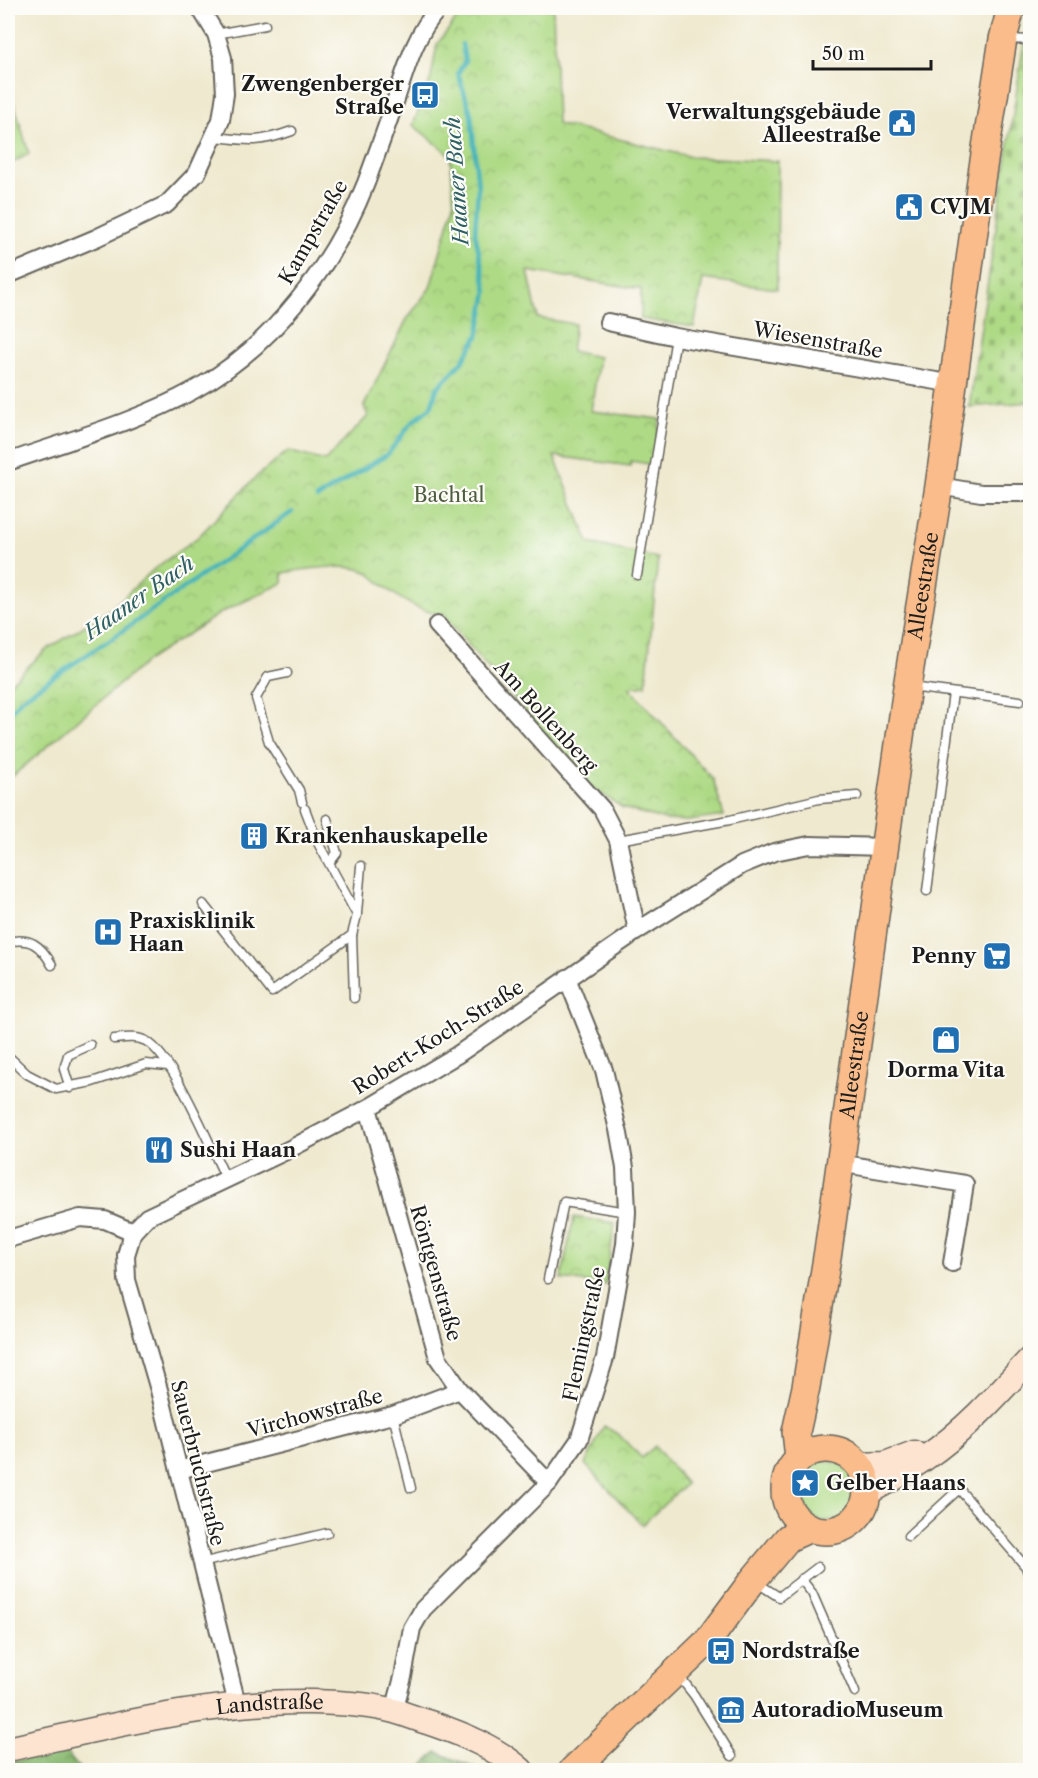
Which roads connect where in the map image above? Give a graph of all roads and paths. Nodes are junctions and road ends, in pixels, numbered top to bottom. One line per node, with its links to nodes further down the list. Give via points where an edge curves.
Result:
1 (200, 8): 5 (street)
2 (439, 8): 14 (street, Kampstraße, via 416,41 365,186 348,221 311,286 274,329 195,389 142,414)
3 (1011, 8): 6 (main road, Alleestraße)
4 (265, 25): 5 (lane)
5 (216, 34): 9 (street, via 223,58 225,94)
6 (1003, 39): 7 (lane); 13 (main road, Alleestraße)
7 (1030, 40)
8 (292, 131): 9 (lane, via 267,140)
9 (215, 137): 10 (street, via 197,173 167,204)
10 (8, 274)
11 (608, 322): 12 (street, Wiesenstraße)
12 (676, 337): 13 (street, Wiesenstraße); 17 (lane)
13 (954, 384): 15 (main road, Alleestraße)
14 (8, 462)
15 (939, 486): 16 (street, via 981,493); 20 (main road, Alleestraße)
16 (1030, 493)
17 (637, 575)
18 (437, 625): 25 (street, Am Bollenberg, via 602,809)
19 (287, 673): 27 (lane, via 268,677 256,698 268,742 298,790 318,843)
20 (907, 687): 21 (lane); 26 (main road, Alleestraße)
21 (953, 693): 22 (lane); 29 (lane)
22 (1020, 700)
23 (856, 796): 25 (lane, via 819,799)
24 (327, 819): 27 (lane, via 337,853)
25 (618, 840): 32 (street, Am Bollenberg)
26 (885, 847): 32 (street, Robert-Koch-Straße, via 809,845 774,852 742,865); 44 (main road, Alleestraße)
27 (330, 862): 31 (lane)
28 (360, 866): 31 (lane)
29 (927, 891)
30 (203, 904): 33 (lane, via 272,992)
31 (357, 915): 33 (lane)
32 (637, 931): 36 (street, Robert-Koch-Straße)
33 (352, 935): 37 (lane)
34 (8, 942): 35 (lane, via 22,939 44,949)
35 (52, 965)
36 (567, 978): 43 (street, Robert-Koch-Straße, via 457,1055); 46 (street, Flemingstraße, via 604,1070 623,1157)
37 (354, 998)
38 (114, 1039): 41 (lane, via 132,1037 146,1041)
39 (90, 1045): 42 (lane, via 68,1055 64,1069)
40 (8, 1056): 42 (lane, via 27,1074 56,1089)
41 (168, 1066): 42 (lane, via 146,1064); 45 (lane)
42 (70, 1088)
43 (368, 1108): 45 (street, Robert-Koch-Straße); 53 (street, Röntgenstraße, via 438,1358)
44 (839, 1163): 49 (street, via 965,1184); 52 (main road, Alleestraße)
45 (226, 1178): 47 (street, Robert-Koch-Straße, via 147,1217)
46 (627, 1212): 50 (lane, via 564,1202); 60 (street, Flemingstraße, via 625,1244 596,1392 579,1440)
47 (133, 1232): 48 (street, via 105,1220 80,1218); 59 (street, Sauerbruchstraße, via 126,1255 127,1280)
48 (8, 1239)
49 (952, 1263)
50 (548, 1279)
51 (1030, 1359): 55 (main road, via 974,1419)
52 (806, 1387): 56 (main road, Alleestraße, via 812,1426); 57 (main road, Alleestraße, via 796,1432)
53 (460, 1390): 54 (street, Virchowstraße); 60 (street, Röntgenstraße)
54 (393, 1414): 59 (street, Virchowstraße); 61 (lane)
55 (947, 1441): 58 (main road, via 885,1464); 62 (main road)
56 (828, 1449): 57 (main road); 58 (main road, via 846,1453)
57 (799, 1458): 63 (main road, via 784,1485)
58 (859, 1465): 62 (main road)
59 (179, 1470): 67 (street, Sauerbruchstraße)
60 (549, 1483): 75 (street, Flemingstraße, via 423,1609 412,1628)
61 (411, 1488)
62 (869, 1492): 64 (main road, via 863,1511 849,1526 829,1532)
63 (785, 1503): 64 (main road); 71 (main road)
64 (808, 1529): 71 (main road, via 788,1538)
65 (327, 1533): 67 (lane)
66 (908, 1536): 70 (lane, via 959,1489 1026,1567)
67 (201, 1563): 74 (street, Sauerbruchstraße)
68 (818, 1567): 69 (lane)
69 (801, 1579): 71 (lane, via 779,1597); 73 (lane, via 812,1593)
70 (1030, 1579)
71 (753, 1580): 72 (main road, via 707,1642)
72 (676, 1673): 77 (lane); 79 (main road)
73 (855, 1692)
74 (237, 1704): 75 (main road, Landstraße, via 346,1703); 76 (main road, Landstraße)
75 (394, 1711): 78 (main road, Landstraße, via 464,1735)
76 (8, 1749)
77 (732, 1756)
78 (521, 1770)
79 (573, 1770)

